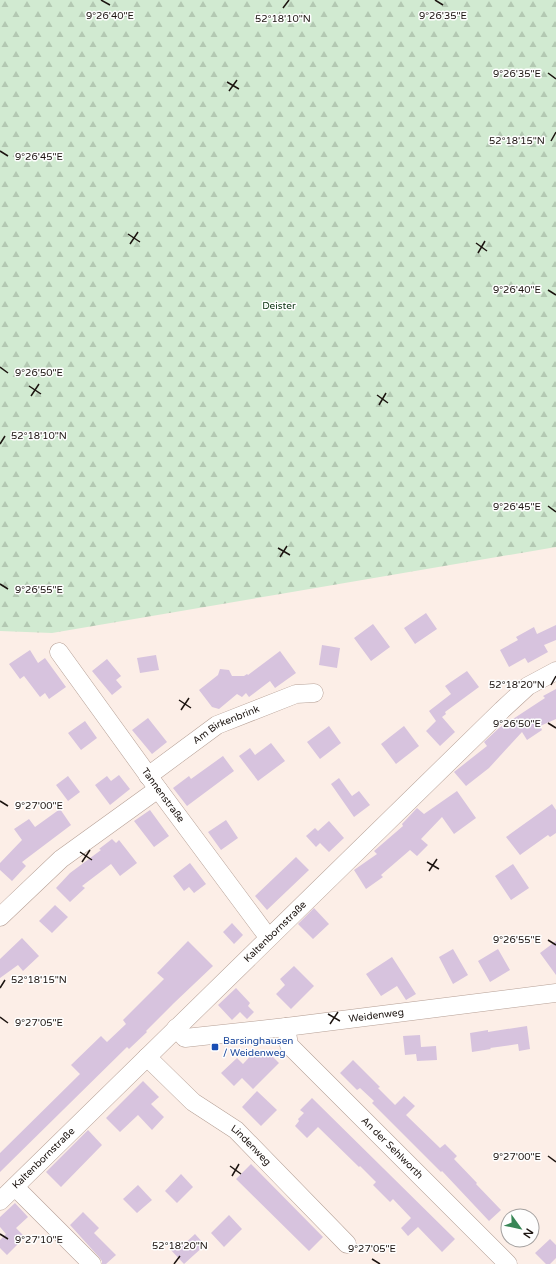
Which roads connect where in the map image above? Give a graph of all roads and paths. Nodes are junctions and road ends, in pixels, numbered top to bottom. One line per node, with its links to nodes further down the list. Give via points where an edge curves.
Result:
1 (59, 652): 4 (street, Tannenstraße)
2 (556, 671): 6 (street, Kaltenbornstraße, via 528,686)
3 (314, 693): 4 (street, Am Birkenbrink, via 296,694 217,725)
4 (153, 783): 5 (street, Am Birkenbrink, via 61,859); 6 (street, Tannenstraße)
5 (0, 917)
6 (268, 938): 9 (street, Kaltenbornstraße)
7 (556, 993): 8 (street, Weidenweg)
8 (286, 1027): 9 (street, Weidenweg, via 185,1038); 15 (street, An der Sehlworth, via 289,1045)
9 (176, 1028): 10 (street, Kaltenbornstraße)
10 (147, 1057): 11 (street, Kaltenbornstraße); 13 (street, Lindenweg, via 193,1102 236,1130)
11 (15, 1187): 12 (street, Kaltenbornstraße); 14 (street)
12 (0, 1201)
13 (347, 1244)
14 (92, 1264)
15 (508, 1264)

